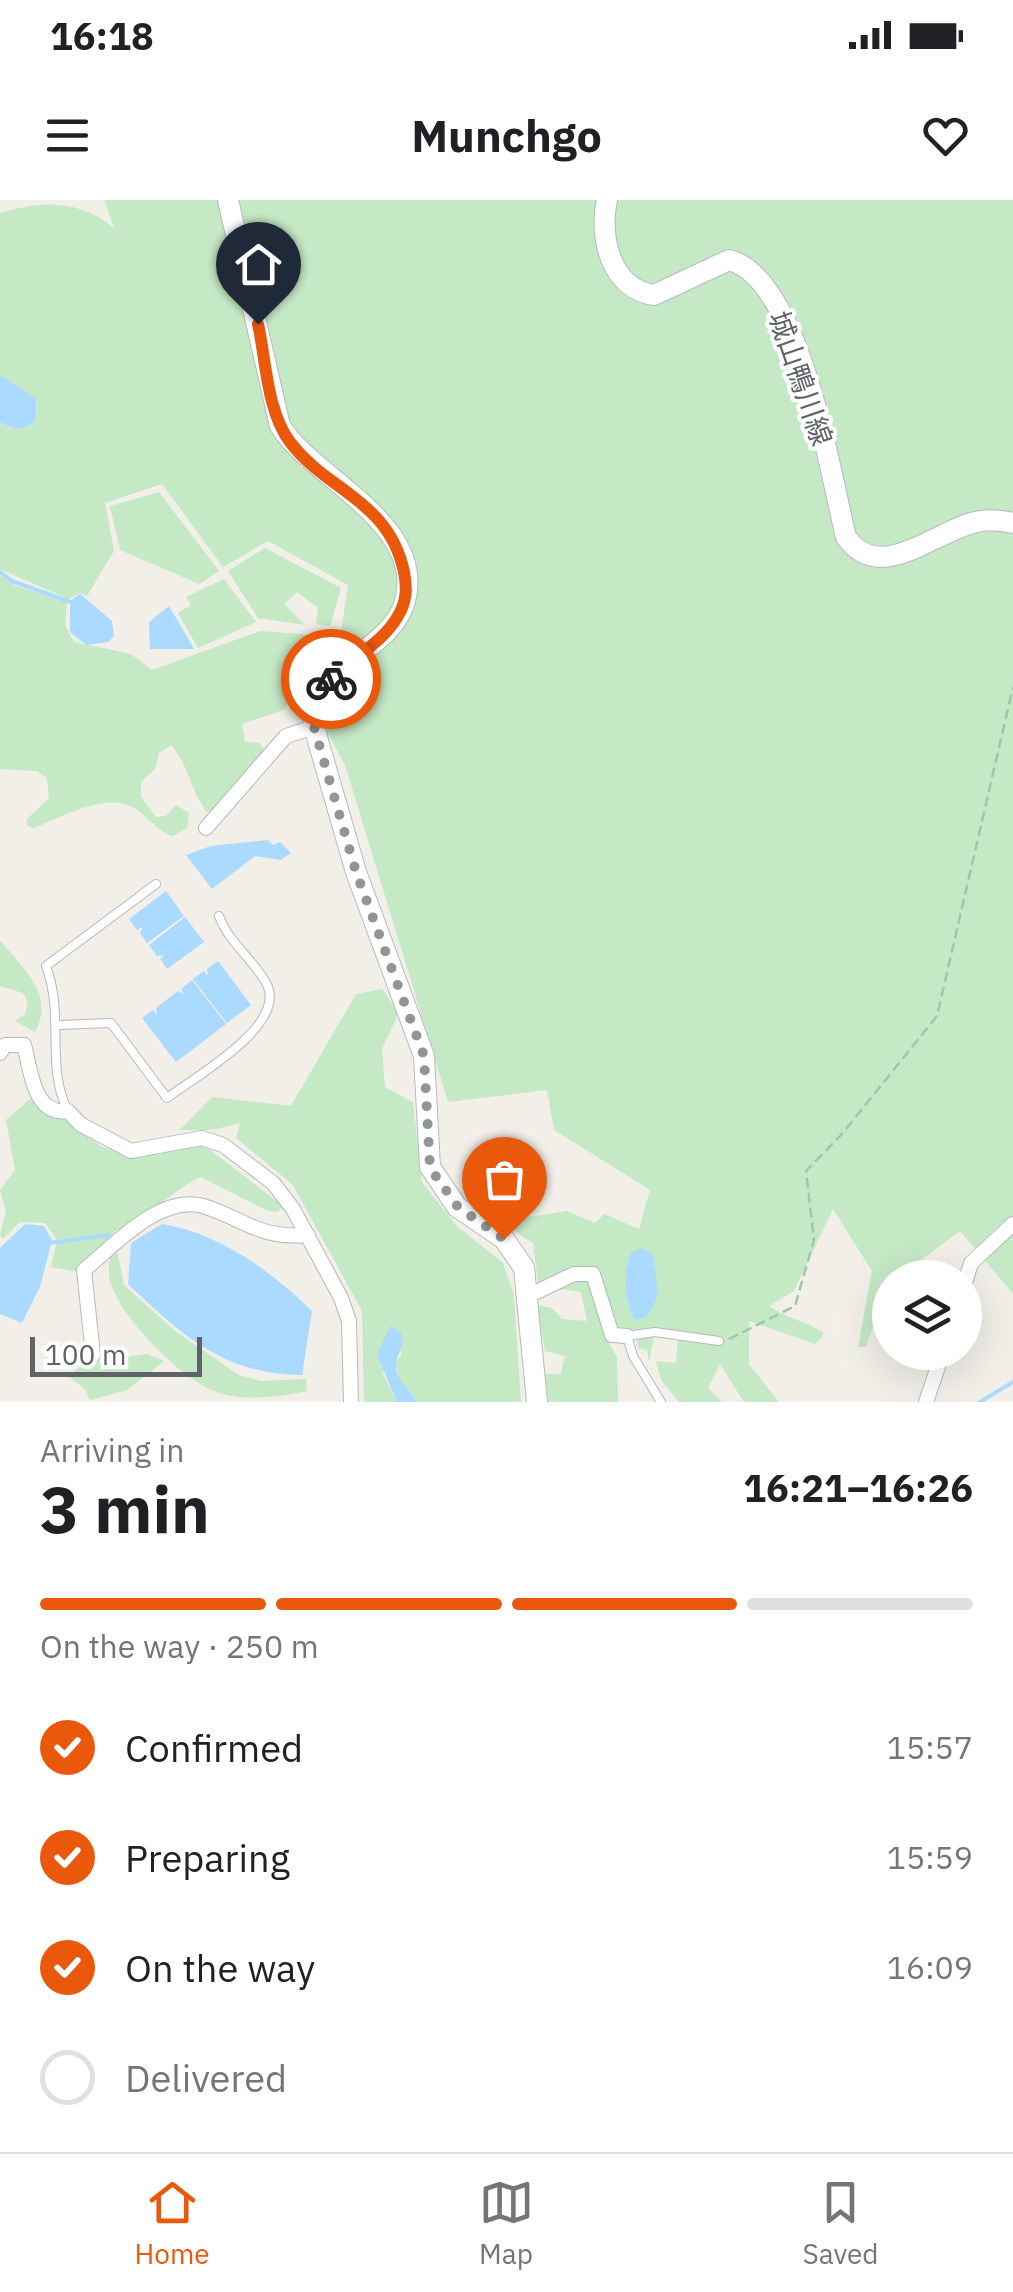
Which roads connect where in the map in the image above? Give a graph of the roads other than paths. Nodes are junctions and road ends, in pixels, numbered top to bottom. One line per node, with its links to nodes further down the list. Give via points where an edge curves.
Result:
1 (228, 200): 4 (main road, via 280,426 292,446 374,512 400,556 407,587 386,632 324,686)
2 (607, 200): 3 (main road, 城山鴨川線, via 604,240 633,289 654,295 730,260 758,274 794,341 854,549 882,559 978,521)
3 (1013, 523)
4 (314, 727): 5 (street, via 286,736); 14 (main road, via 356,872 424,1056 430,1168 458,1207 517,1253)
5 (206, 828)
6 (156, 884): 8 (lane, via 46,966)
7 (219, 916): 8 (lane, via 267,982 271,1002 256,1031 167,1098 111,1023)
8 (59, 1025): 10 (lane, via 55,1086)
9 (0, 1053): 10 (street, via 5,1045 24,1045 38,1096 57,1112)
10 (68, 1110): 12 (street, via 80,1124 132,1151 202,1138 223,1145 272,1183)
11 (1013, 1224): 13 (street)
12 (308, 1235): 17 (street, via 284,1237 196,1205 153,1216 114,1240 84,1270); 19 (street, via 349,1321)
13 (973, 1260)
14 (528, 1296): 15 (street, via 574,1274 592,1274 612,1335); 20 (main road)
15 (628, 1336): 16 (lane, via 655,1332); 21 (lane)
16 (719, 1340)
17 (93, 1354)
18 (938, 1370): 22 (street)
19 (351, 1402)
20 (537, 1402)
21 (661, 1402)
22 (926, 1402)

